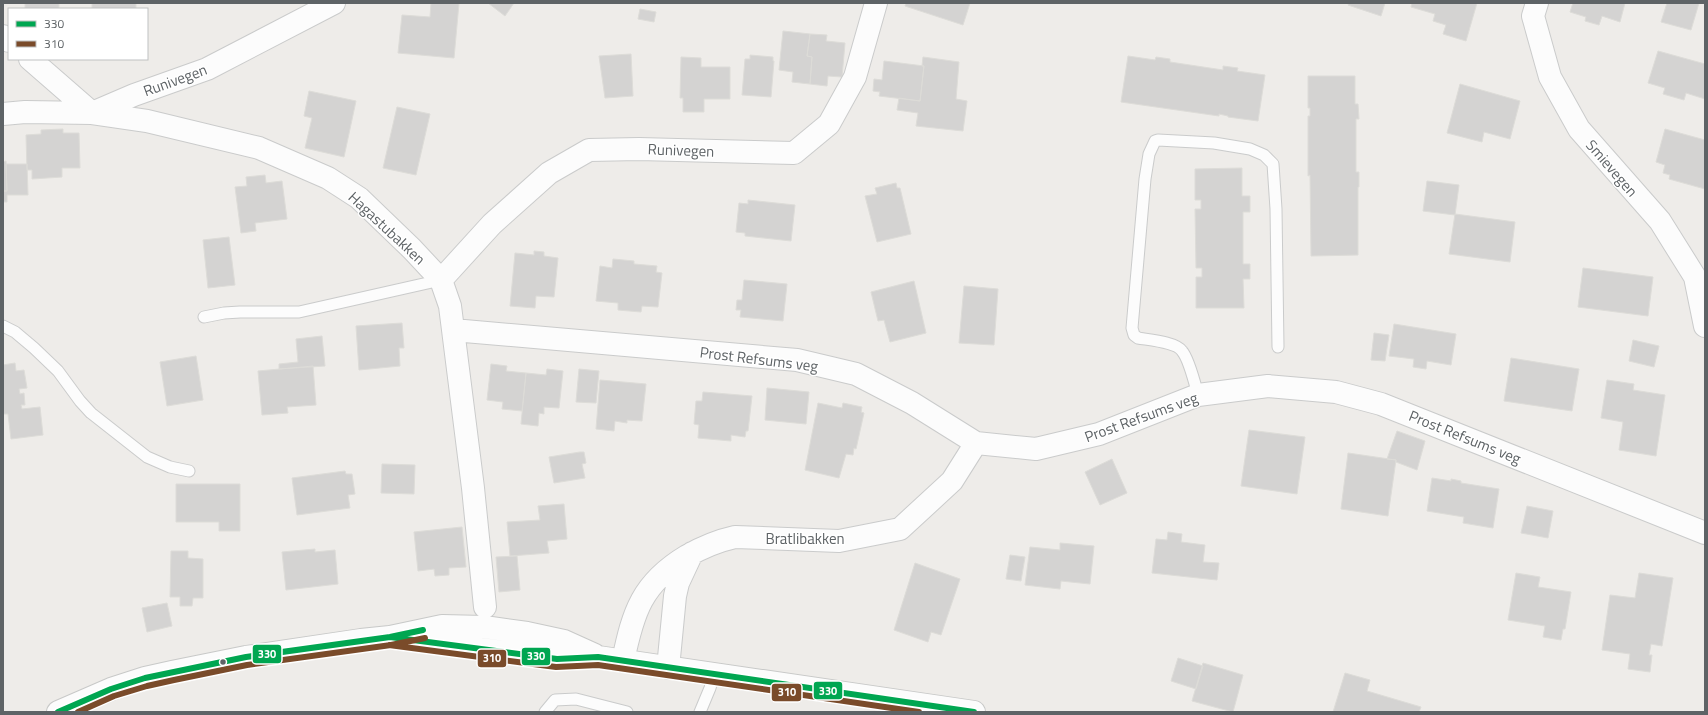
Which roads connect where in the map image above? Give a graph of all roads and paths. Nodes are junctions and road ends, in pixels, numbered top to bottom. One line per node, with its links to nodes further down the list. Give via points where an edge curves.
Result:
1 (334, 3): 5 (street, Runivegen, via 207,69)
2 (876, 3): 7 (street, Runivegen, via 855,77 829,124 794,153 589,150 549,174 492,224)
3 (1537, 3): 10 (street, Smievegen, via 1533,16 1550,77 1579,130 1660,221 1695,277)
4 (31, 60): 5 (street)
5 (92, 113): 6 (street, Runivegen); 7 (street, Hagastubakken, via 146,121 259,148 328,178 359,198)
6 (3, 114)
7 (441, 280): 8 (lane, via 299,312 240,312); 11 (street, Hagastubakken, via 450,306)
8 (204, 317)
9 (3, 326): 15 (lane, via 20,336 53,366 80,402 92,413 148,457 164,465)
10 (1705, 326)
11 (454, 330): 14 (street, Prost Refsums veg, via 797,360 856,374 912,403); 18 (street, Hagastubakken)
12 (1278, 348): 13 (lane, via 1273,164 1264,155 1250,149 1214,143 1155,141 1149,154 1145,179 1132,328 1138,338 1173,345 1182,350)
13 (1198, 395): 14 (street, Prost Refsums veg, via 1099,434 1036,449); 16 (street, Prost Refsums veg, via 1268,386 1336,392 1381,404)
14 (976, 443): 17 (street, Bratlibakken, via 952,482 900,530 839,541 735,538 719,540)
15 (189, 471)
16 (1705, 533)
17 (692, 553): 19 (street, Bratlibakken, via 661,574 644,595 628,636); 20 (street, via 675,596)
18 (485, 607)
19 (623, 661): 20 (street); 22 (street, via 598,657 557,659 390,637 246,657 172,672 110,689)
20 (668, 668): 21 (street)
21 (714, 674): 25 (lane); 26 (street)
22 (58, 712)
23 (545, 712): 24 (lane, via 555,700 571,699)
24 (627, 712)
25 (700, 712)
26 (974, 712)

